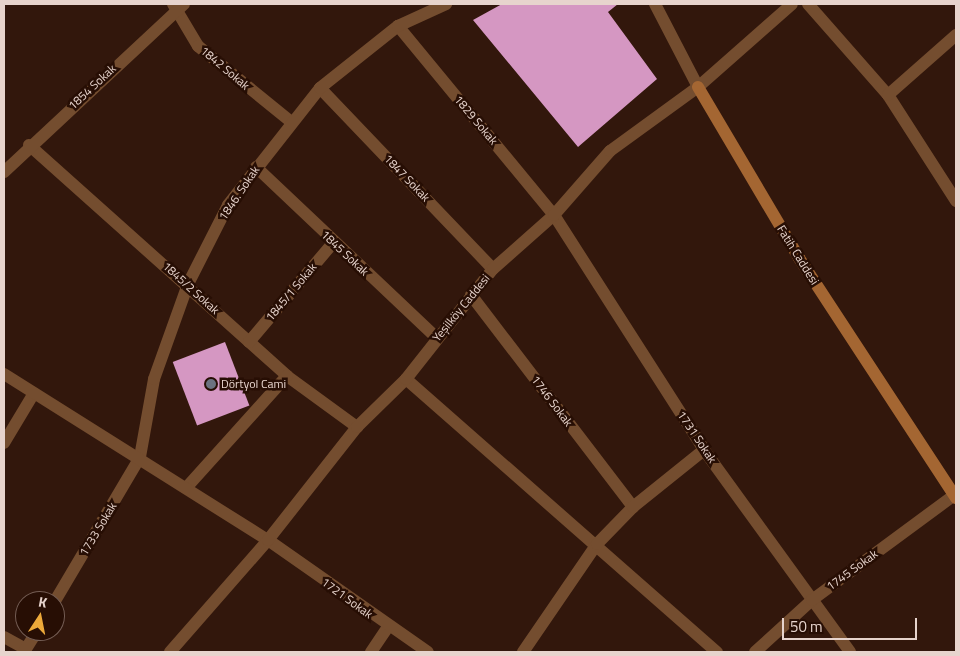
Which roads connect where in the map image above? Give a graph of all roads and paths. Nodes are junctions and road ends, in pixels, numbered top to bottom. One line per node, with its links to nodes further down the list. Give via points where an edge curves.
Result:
1 (443, 4): 6 (street, 1846. Sokak)
2 (655, 4): 8 (street, Fatih Caddesi)
3 (792, 4): 8 (street, Yeşilköy Caddesi)
4 (808, 4): 10 (street)
5 (177, 6): 11 (street, 1842 Sokak, via 198,46); 12 (street, 1854 Sokak)
6 (398, 26): 9 (street, 1846. Sokak); 16 (street, 1829 Sokak)
7 (956, 35): 10 (street)
8 (698, 87): 16 (street, Yeşilköy Caddesi, via 610,151); 32 (main road, Fatih Caddesi, via 799,258)
9 (320, 88): 11 (street, 1846. Sokak); 18 (street, 1847 Sokak)
10 (888, 95): 15 (street)
11 (290, 121): 13 (street, 1846. Sokak)
12 (29, 144): 14 (street, 1854 Sokak); 19 (street, 1845/2 Sokak)
13 (256, 167): 17 (street, 1845 Sokak); 19 (street, 1846. Sokak, via 228,205)
14 (4, 172)
15 (956, 201)
16 (554, 215): 18 (street, Yeşilköy Caddesi); 29 (street, 1731 Sokak)
17 (333, 243): 21 (street, 1845 Sokak); 22 (street, 1845/1 Sokak)
18 (493, 269): 20 (street, Yeşilköy Caddesi)
19 (188, 284): 22 (street, 1845/2 Sokak); 30 (street, 1846. Sokak, via 154,379)
20 (471, 295): 21 (street, Yeşilköy Caddesi); 33 (street, 1746 Sokak)
21 (437, 338): 25 (street, Yeşilköy Caddesi)
22 (249, 342): 24 (street, 1845/2 Sokak)
23 (4, 374): 26 (street, 1721 Sokak)
24 (287, 376): 27 (street, 1845/2 Sokak); 31 (street)
25 (406, 379): 27 (street, Yeşilköy Caddesi); 35 (street)
26 (34, 393): 28 (street); 30 (street, 1721 Sokak)
27 (357, 426): 34 (street, Yeşilköy Caddesi)
28 (4, 443)
29 (704, 450): 33 (street); 37 (street, 1731 Sokak)
30 (140, 458): 31 (street, 1721 Sokak); 36 (street, 1733 Sokak)
31 (186, 488): 34 (street, 1721 Sokak)
32 (956, 495): 37 (street, 1745 Sokak)
33 (633, 507): 35 (street)
34 (268, 540): 38 (street, 1721 Sokak); 41 (street, Yeşilköy Caddesi)
35 (597, 544): 44 (street); 45 (street)
36 (61, 591)
37 (812, 600): 46 (street, 1745 Sokak); 47 (street, 1731 Sokak)
38 (388, 627): 42 (street); 43 (street, 1721 Sokak)
39 (4, 637): 40 (street)
40 (25, 650)
41 (170, 652)
42 (371, 652)
43 (428, 652)
44 (524, 652)
45 (717, 652)
46 (755, 652)
47 (850, 652)

